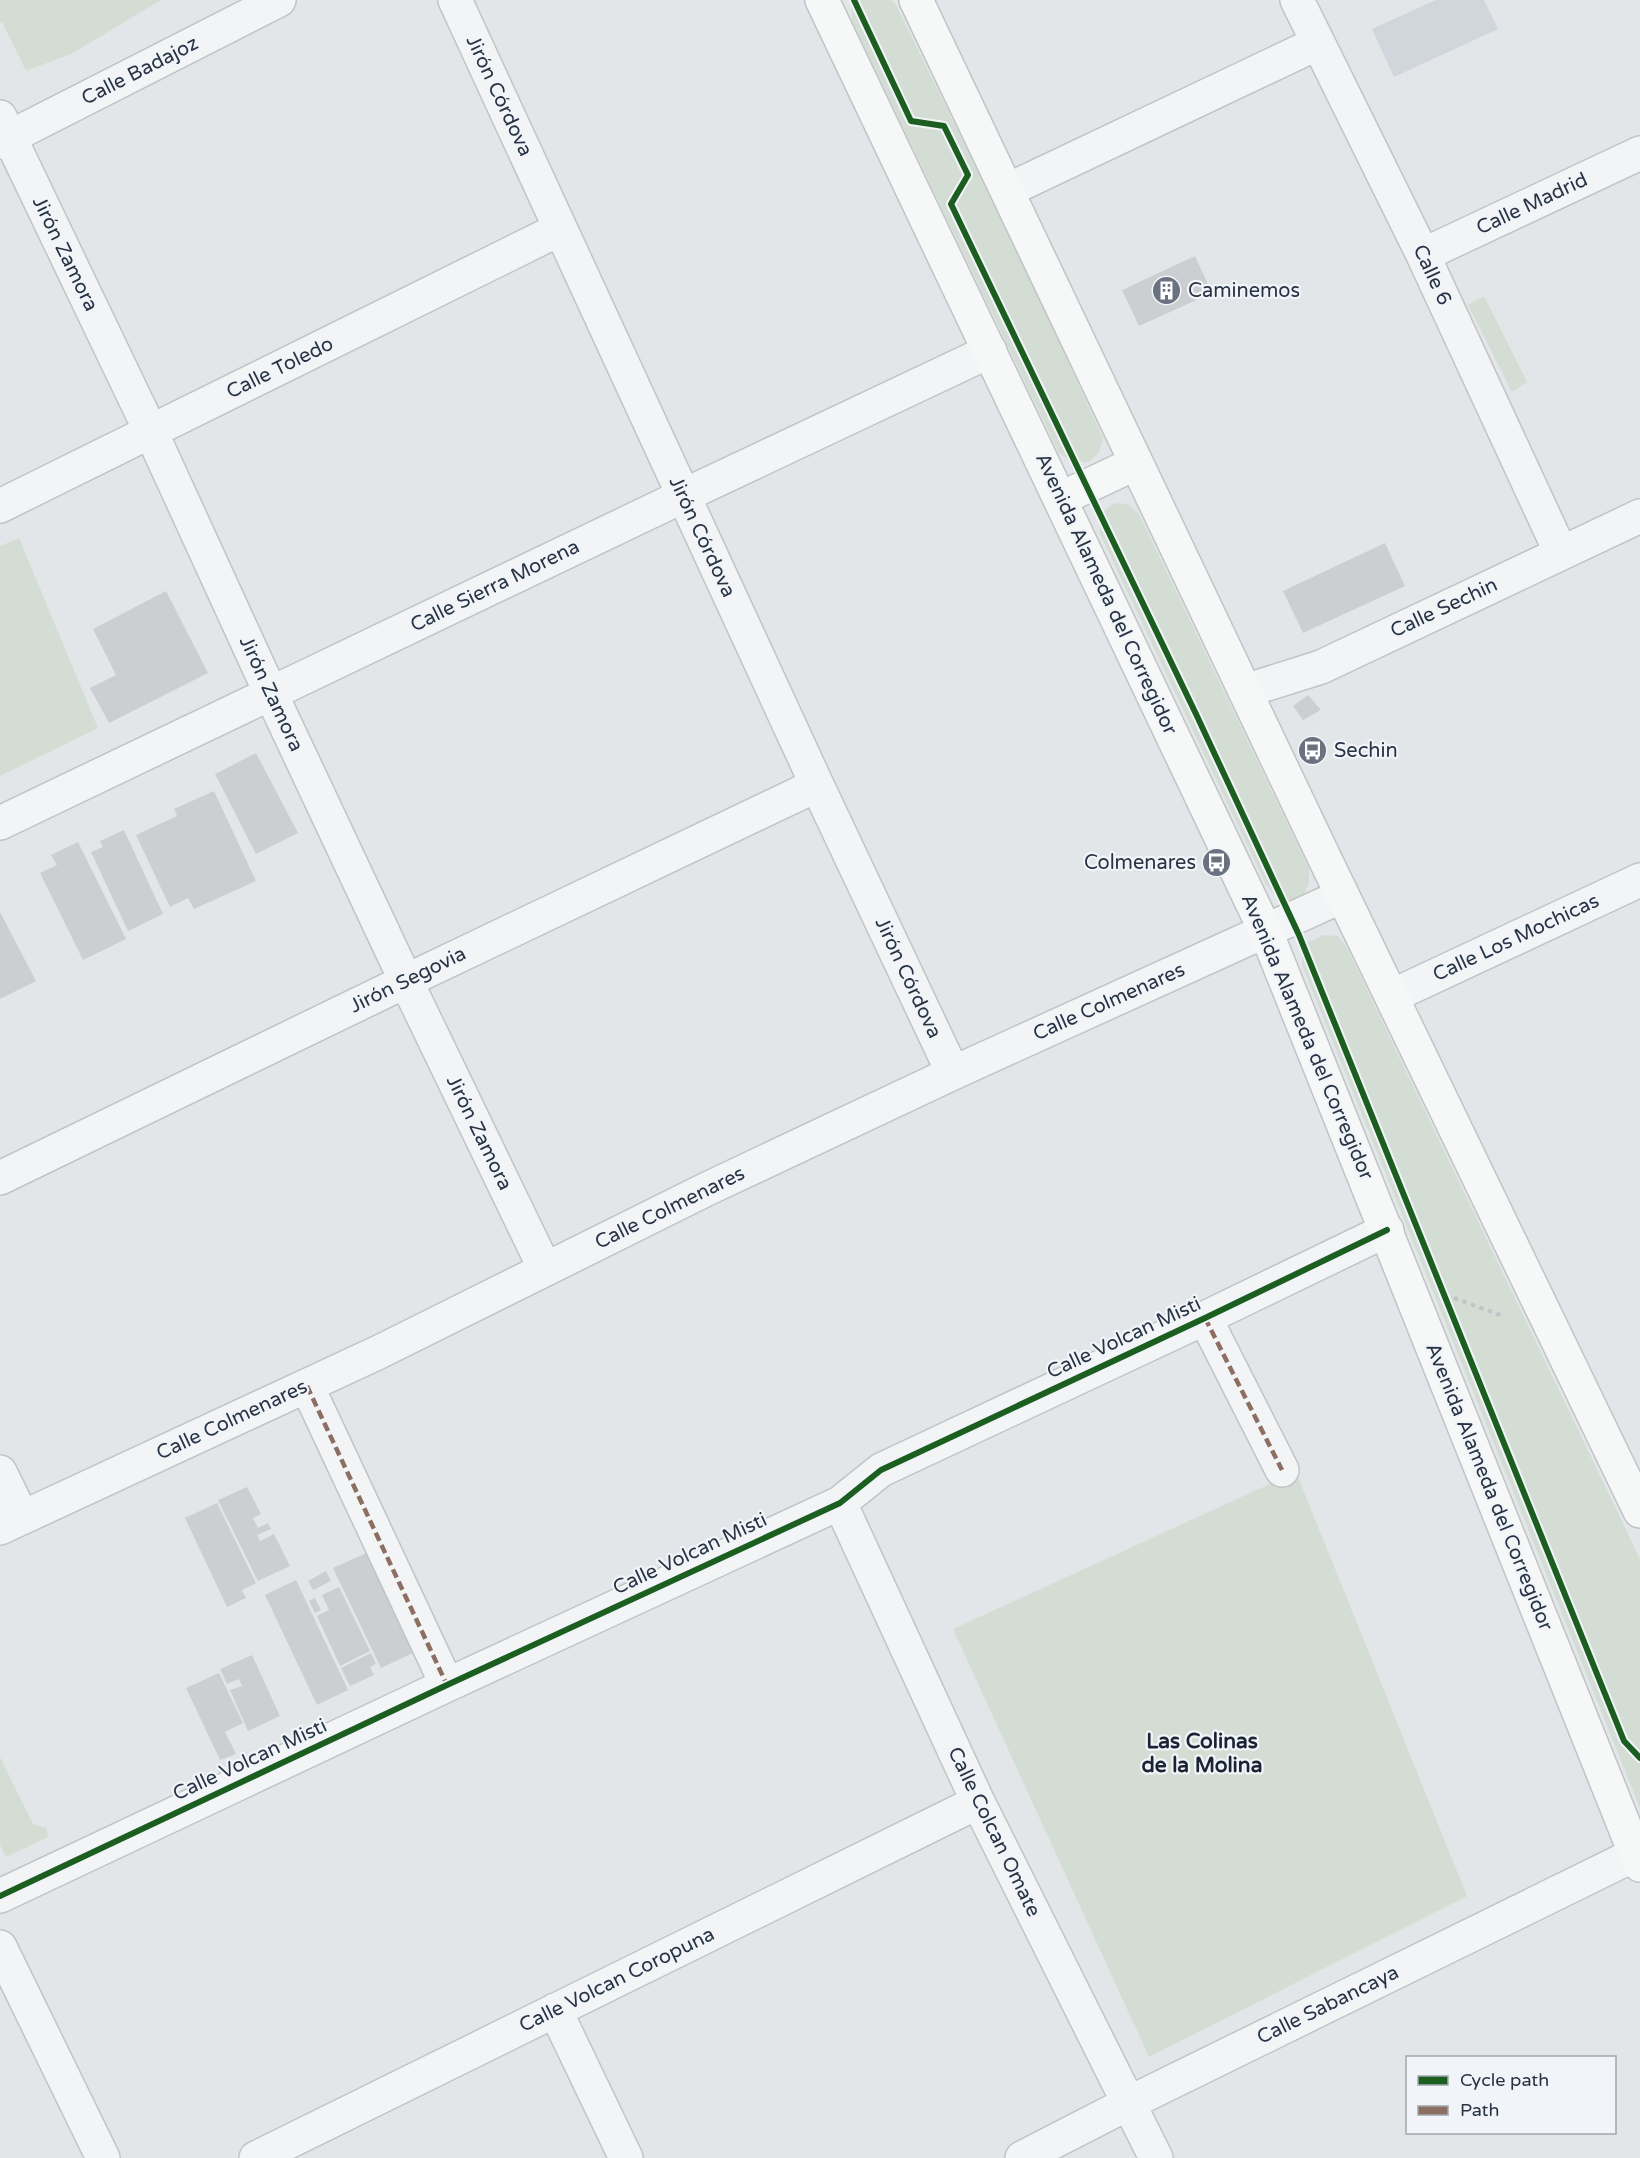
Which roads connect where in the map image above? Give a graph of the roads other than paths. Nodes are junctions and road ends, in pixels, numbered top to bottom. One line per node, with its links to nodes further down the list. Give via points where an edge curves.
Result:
1 (279, 0): 7 (street, Calle Badajoz)
2 (455, 0): 10 (street, Jirón Córdova)
3 (822, 0): 12 (main road, Avenida Alameda del Corregidor)
4 (916, 0): 9 (main road)
5 (1297, 0): 6 (street, Calle 6)
6 (1318, 42): 9 (street); 11 (street, Calle 6)
7 (3, 132): 13 (street, Jirón Zamora)
8 (1640, 153): 11 (street, Calle Madrid)
9 (1008, 190): 14 (main road)
10 (560, 229): 13 (street, Calle Toledo); 15 (street, Jirón Córdova)
11 (1423, 255): 19 (street, Calle 6)
12 (990, 351): 15 (street, Calle Sierra Morena); 16 (main road, Avenida Alameda del Corregidor)
13 (151, 432): 17 (street, Calle Toledo); 21 (street, Jirón Zamora)
14 (1136, 463): 16 (main road); 20 (main road)
15 (683, 496): 21 (street, Calle Sierra Morena); 22 (street, Jirón Córdova)
16 (1060, 499): 26 (main road, Avenida Alameda del Corregidor)
17 (0, 506)
18 (1640, 516): 19 (street, Calle Sechin)
19 (1561, 553): 20 (street, Calle Sechin, via 1321,667)
20 (1245, 691): 25 (main road)
21 (271, 694): 23 (street, Calle Sierra Morena); 27 (street, Jirón Zamora)
22 (817, 785): 27 (street, Jirón Segovia); 29 (street, Jirón Córdova)
23 (0, 823)
24 (1640, 880): 28 (street, Calle Los Mochicas)
25 (1342, 896): 26 (street, Calle Colmenares); 28 (main road)
26 (1266, 932): 29 (street, Calle Colmenares); 31 (main road, Avenida Alameda del Corregidor)
27 (406, 981): 30 (street, Jirón Segovia); 32 (street, Jirón Zamora)
28 (1392, 996): 38 (main road)
29 (953, 1073): 32 (street, Calle Colmenares)
30 (0, 1178)
31 (1387, 1230): 33 (street, Calle Volcan Misti); 42 (main road, Avenida Alameda del Corregidor)
32 (545, 1269): 34 (street, Calle Colmenares)
33 (1205, 1318): 35 (street); 37 (street, Calle Volcan Misti, via 881,1470)
34 (307, 1386): 39 (street, Calle Colmenares); 40 (street)
35 (1282, 1470)
36 (0, 1472): 39 (street)
37 (840, 1503): 40 (street, Calle Volcan Misti); 41 (street, Calle Colcan Omate)
38 (1640, 1511)
39 (11, 1522)
40 (447, 1685): 43 (street, Calle Volcan Misti)
41 (978, 1802): 45 (street, Calle Volcan Coropuna); 46 (street, Calle Colcan Omate)
42 (1638, 1859): 46 (street, Calle Sabancaya)
43 (0, 1896)
44 (0, 1947): 47 (street)
45 (555, 2010): 48 (street, Calle Volcan Coropuna); 49 (street)
46 (1129, 2103): 50 (street, Calle Sabancaya); 51 (street, Calle Colcan Omate)
47 (103, 2158)
48 (256, 2158)
49 (626, 2158)
50 (1022, 2158)
51 (1156, 2158)

